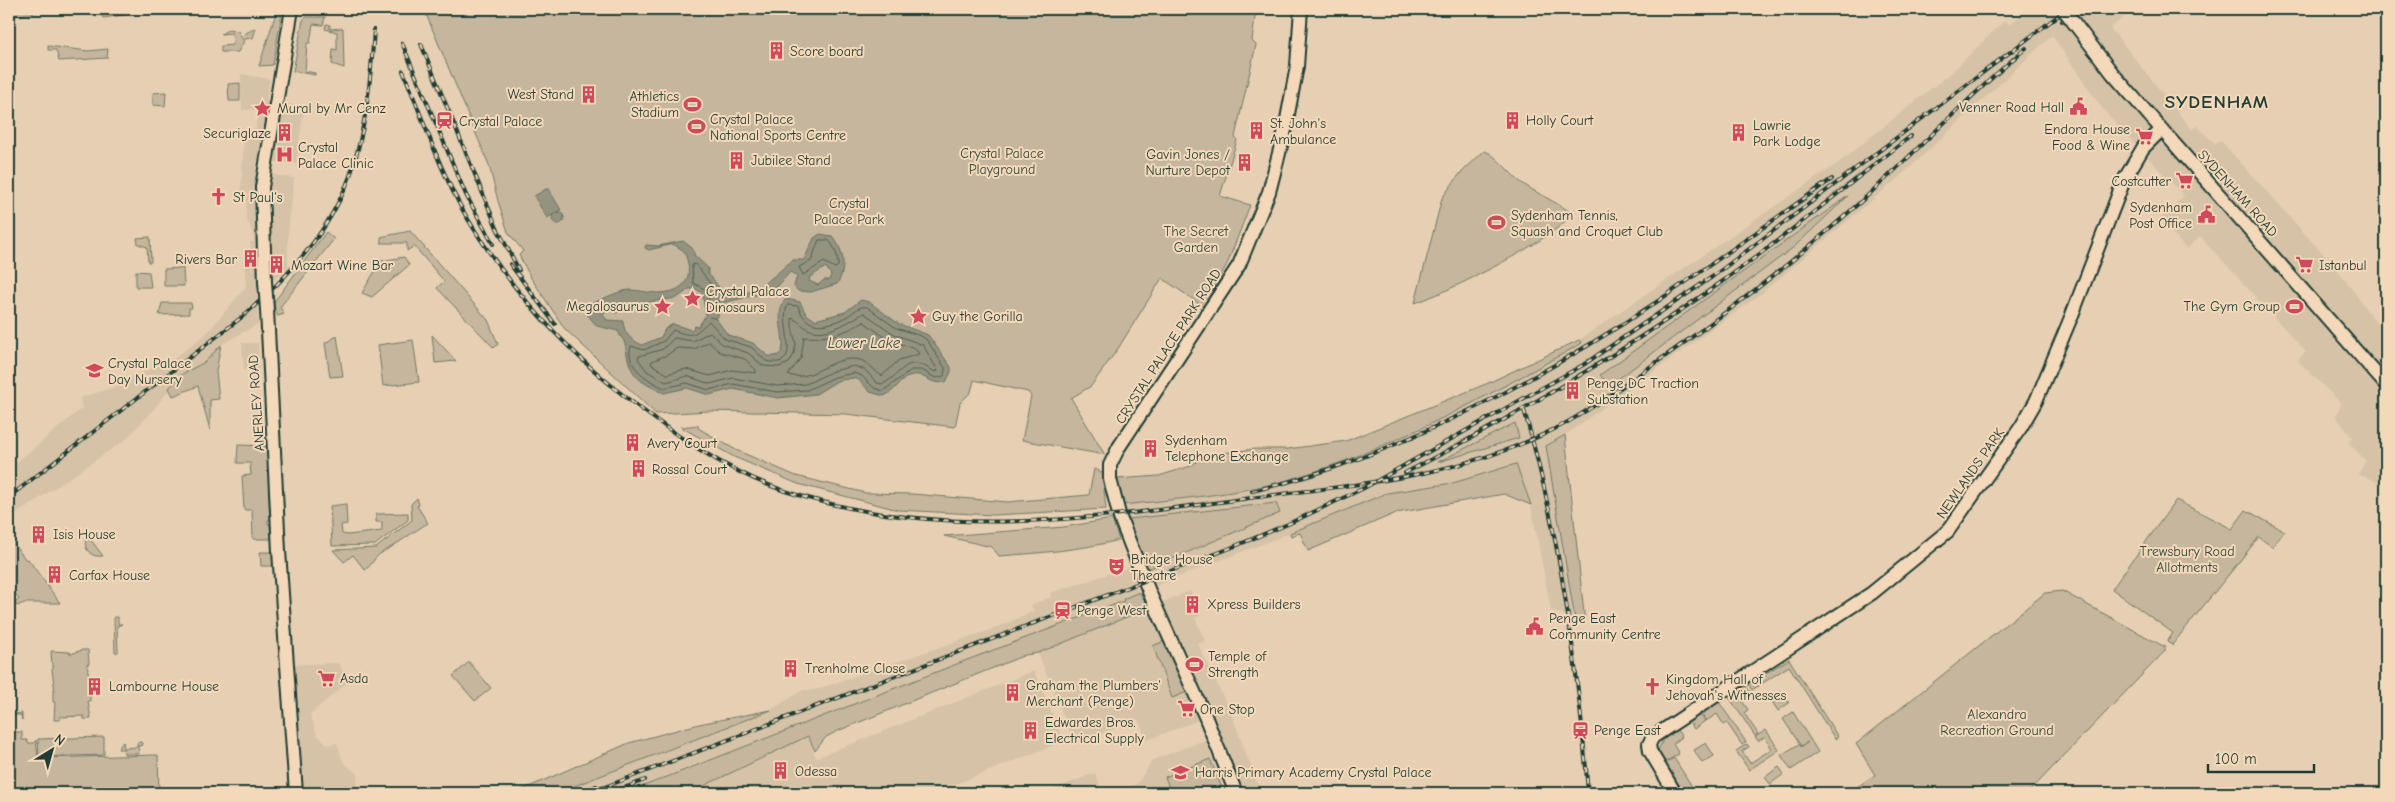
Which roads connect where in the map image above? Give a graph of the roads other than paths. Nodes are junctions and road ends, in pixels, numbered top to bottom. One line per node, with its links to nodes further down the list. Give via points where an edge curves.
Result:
1 (1301, 9): 7 (main road, CRYSTAL PALACE PARK ROAD, via 1297,66 1285,130 1269,192 1243,256 1110,465 1110,486 1120,518)
2 (292, 11): 6 (main road, ANERLEY ROAD, bridge, via 262,186 279,551)
3 (2067, 14): 4 (main road, SYDENHAM ROAD)
4 (2161, 130): 5 (main road, SYDENHAM ROAD); 8 (main road, NEWLANDS PARK, via 2143,148 2124,180 2036,401 1948,531 1872,593 1660,731 1649,744 1650,751)
5 (2386, 386)
6 (296, 793)
7 (1236, 793)
8 (1675, 793)

